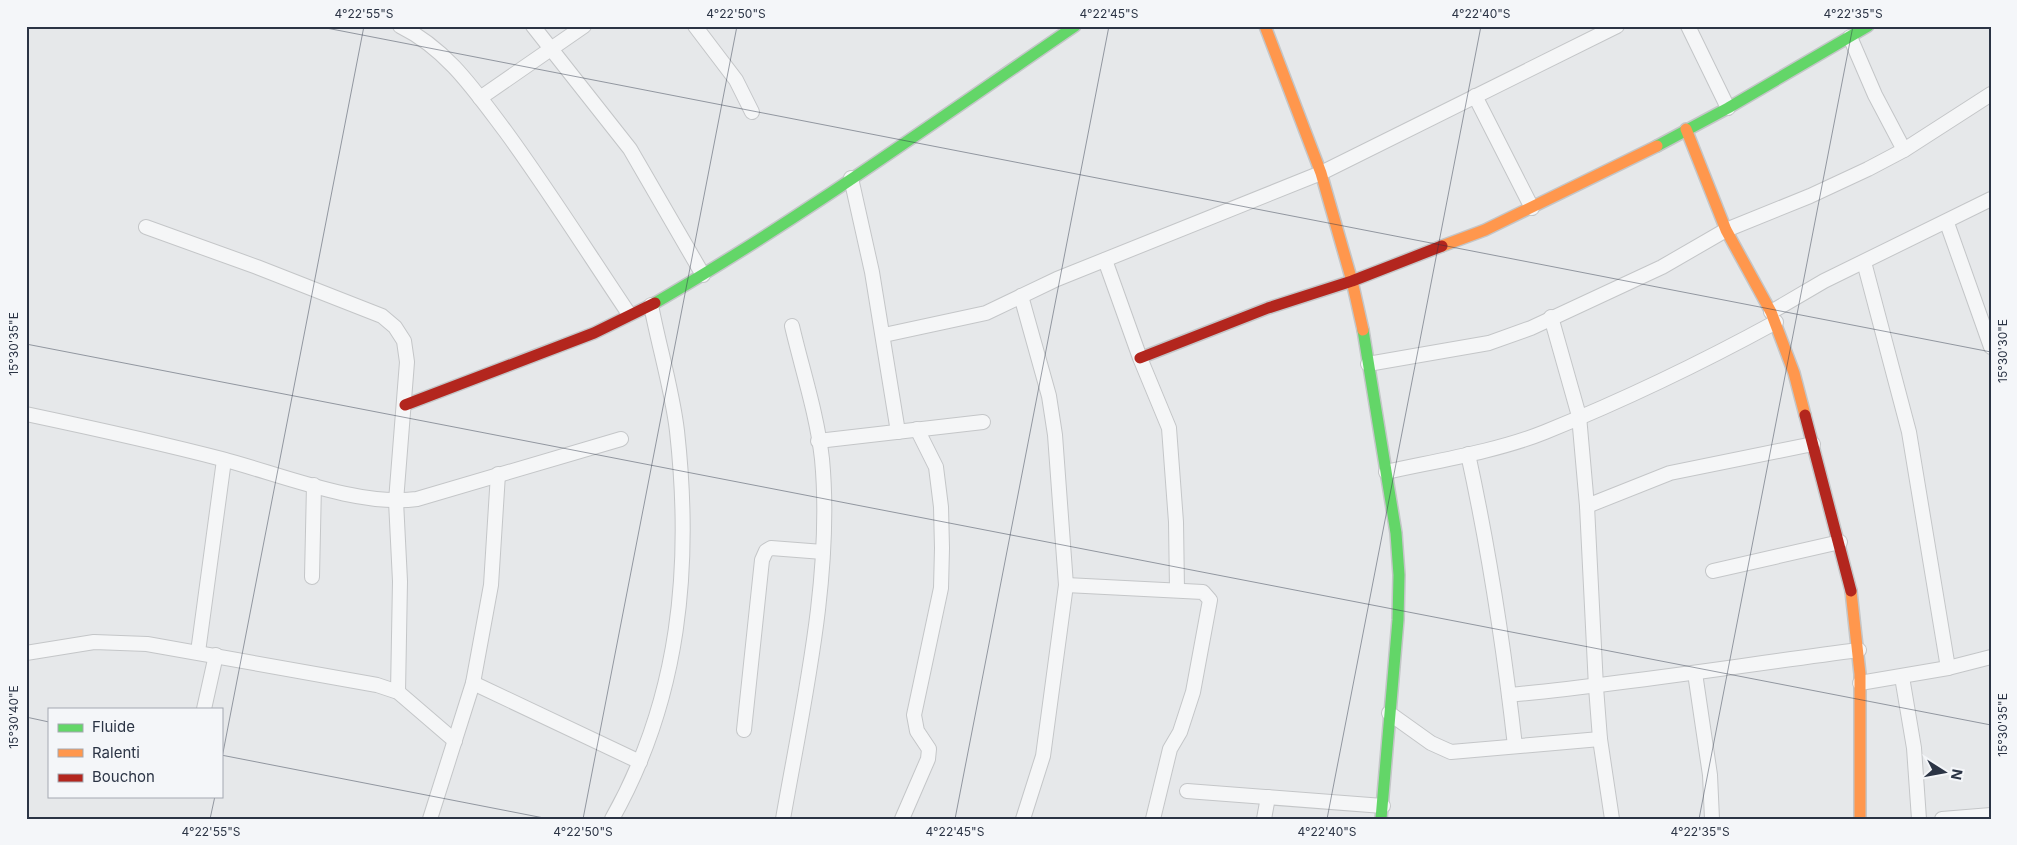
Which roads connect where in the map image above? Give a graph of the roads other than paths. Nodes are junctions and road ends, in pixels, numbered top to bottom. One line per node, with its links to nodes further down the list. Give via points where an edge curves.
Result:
1 (400, 26): 14 (street, via 432,45)
2 (533, 26): 11 (street)
3 (584, 26): 11 (street)
4 (695, 26): 16 (street, via 736,80)
5 (1074, 26): 20 (street)
6 (1265, 26): 19 (street)
7 (1617, 26): 13 (street)
8 (1688, 26): 15 (street)
9 (1868, 26): 10 (street)
10 (1850, 37): 15 (street); 18 (street, via 1874,95)
11 (553, 49): 14 (street); 28 (street, via 630,149)
12 (1991, 94): 18 (street)
13 (1475, 96): 19 (street); 22 (street)
14 (480, 98): 32 (street, via 548,190)
15 (1728, 108): 17 (street)
16 (752, 112)
17 (1686, 129): 22 (street); 25 (street)
18 (1904, 150): 25 (street, via 1810,196)
19 (1321, 172): 26 (street); 29 (street)
20 (851, 178): 28 (street); 36 (street)
21 (1991, 199): 23 (street)
22 (1532, 208): 29 (street, via 1485,230)
23 (1947, 223): 27 (street); 37 (street)
24 (146, 227): 40 (street, via 382,316 404,341 407,362)
25 (1726, 230): 33 (street, via 1662,267); 34 (street)
26 (1105, 260): 30 (street); 38 (street)
27 (1864, 262): 34 (street, via 1824,281); 67 (street, via 1909,432)
28 (703, 275): 31 (street)
29 (1352, 281): 38 (street, via 1268,308); 39 (street)
30 (1021, 296): 36 (street, via 986,313); 60 (street, via 1049,396)
31 (651, 305): 32 (street); 81 (street, via 677,430 683,577 676,636 664,694)
32 (629, 314): 40 (street, via 594,333)
33 (1551, 317): 39 (street, via 1489,343); 42 (street)
34 (1774, 317): 42 (street, via 1647,387); 48 (street, via 1794,373)
35 (792, 326): 47 (street)
36 (884, 335): 45 (street)
37 (1991, 347)
38 (1140, 358): 61 (street, via 1168,428 1176,522)
39 (1368, 364): 51 (street)
40 (405, 405): 54 (street)
41 (26, 414): 50 (street)
42 (1579, 416): 49 (street, via 1544,432); 55 (street)
43 (983, 422): 44 (street)
44 (917, 429): 45 (street); 89 (street, via 936,467 941,507 941,588 914,715 916,732 929,749 928,759)
45 (898, 432): 47 (street)
46 (621, 439): 52 (street)
47 (818, 441): 57 (street, via 822,458)
48 (1813, 444): 55 (street, via 1670,473); 56 (street)
49 (1468, 454): 51 (street); 74 (street, via 1482,518)
50 (224, 460): 53 (street); 63 (street)
51 (1386, 472): 76 (street, via 1399,575)
52 (498, 474): 54 (street); 70 (street, via 491,585)
53 (314, 485): 54 (street); 59 (street)
54 (396, 502): 73 (street, via 400,581)
55 (1587, 506): 72 (street)
56 (1840, 542): 58 (street); 62 (street, via 1851,588)
57 (823, 552): 77 (street, via 771,548 762,560); 88 (street, via 810,666)
58 (1714, 571)
59 (312, 577)
60 (1066, 585): 61 (street); 90 (street, via 1043,756)
61 (1177, 590): 91 (street, via 1203,592 1208,596 1210,605 1193,692 1180,732 1170,749)
62 (1859, 650): 68 (street); 71 (street)
63 (198, 652): 64 (street, via 147,644 94,642); 65 (street)
64 (26, 653)
65 (216, 655): 73 (street, via 377,685); 75 (street)
66 (1991, 657): 67 (street)
67 (1948, 668): 69 (street)
68 (1695, 673): 72 (street); 94 (street, via 1710,775)
69 (1902, 676): 71 (street); 96 (street, via 1914,748)
70 (473, 683): 79 (street); 81 (street)
71 (1860, 683): 95 (street)
72 (1596, 687): 74 (street); 78 (street)
73 (398, 692): 79 (street)
74 (1509, 695): 80 (street)
75 (204, 708)
76 (1389, 713): 80 (street, via 1443,750); 84 (street)
77 (744, 730)
78 (1600, 739): 80 (street); 93 (street)
79 (455, 741): 86 (street)
80 (1515, 746)
81 (640, 762): 87 (street)
82 (1187, 791): 83 (street)
83 (1268, 797): 84 (street); 92 (street)
84 (1382, 812)
85 (1991, 815): 97 (street)
86 (430, 819)
87 (612, 819)
88 (784, 819)
89 (902, 819)
90 (1022, 819)
91 (1154, 819)
92 (1264, 819)
93 (1612, 819)
94 (1712, 819)
95 (1860, 819)
96 (1919, 819)
97 (1942, 819)

